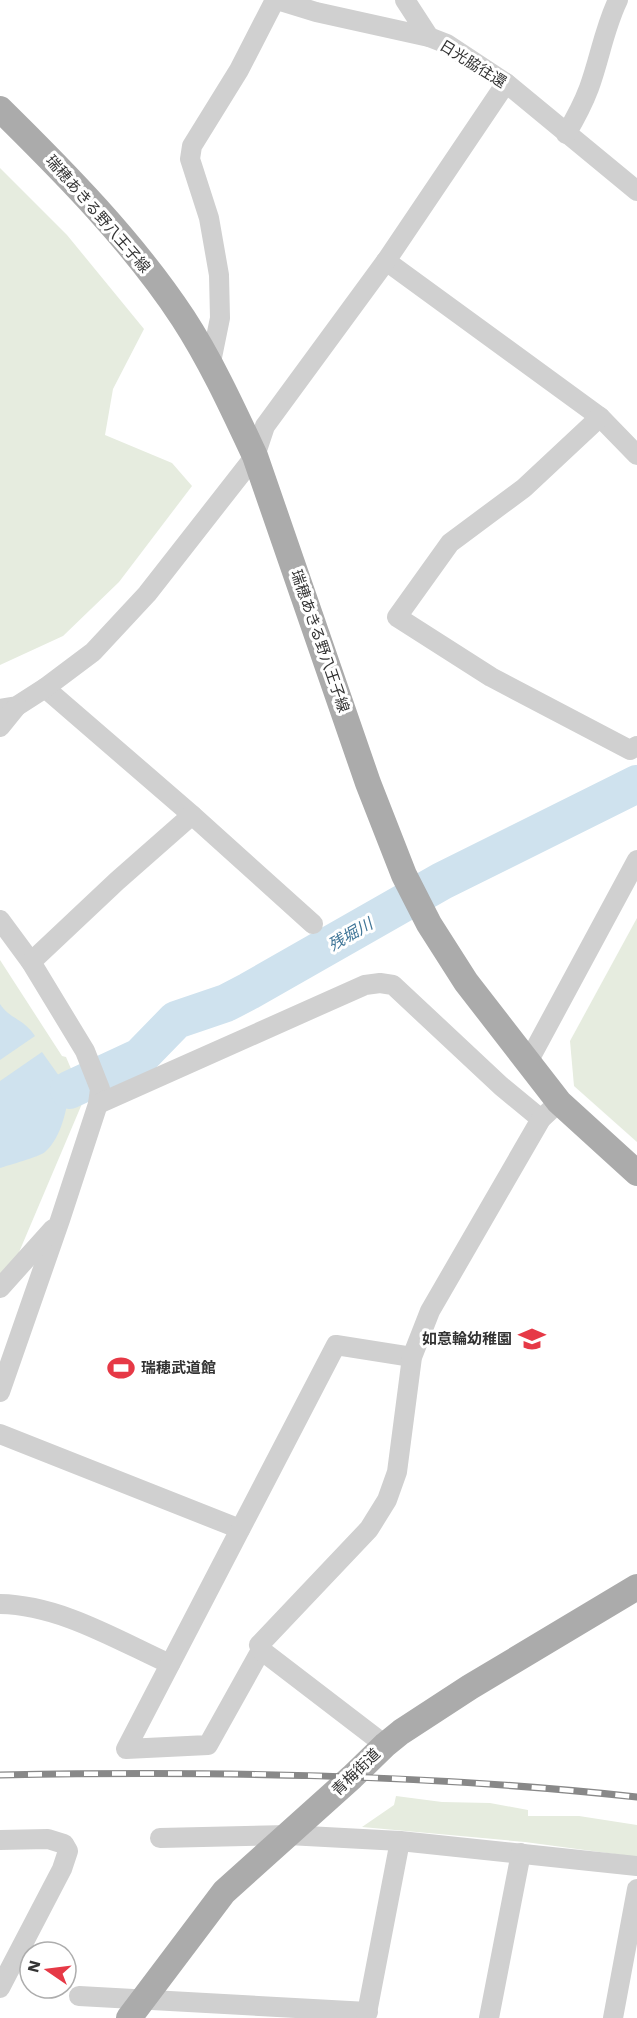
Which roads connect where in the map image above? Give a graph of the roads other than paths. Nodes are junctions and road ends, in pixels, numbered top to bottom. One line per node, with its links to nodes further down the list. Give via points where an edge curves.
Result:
1 (276, 0): 4 (street, 日光脇往還); 10 (street, via 192,146 190,159 209,218 219,275 220,318)
2 (405, 0): 4 (street)
3 (618, 0): 7 (street, via 604,33 590,87)
4 (429, 37): 5 (street, 日光脇往還, via 447,44)
5 (506, 84): 7 (street, 日光脇往還); 9 (street)
6 (0, 109): 10 (main road, 瑞穂あきる野八王子線, via 66,174 130,250 183,319)
7 (566, 134): 8 (street, 日光脇往還)
8 (637, 191)
9 (386, 261): 11 (street); 13 (street, via 266,426)
10 (210, 367): 13 (main road, 瑞穂あきる野八王子線)
11 (600, 417): 12 (street); 17 (street, via 524,488 450,543 397,617 491,677 630,750)
12 (637, 455)
13 (255, 456): 14 (street, via 147,594 93,652); 23 (main road, 瑞穂あきる野八王子線, via 368,783 404,875 466,982)
14 (45, 688): 15 (street); 18 (street)
15 (9, 707): 16 (street)
16 (0, 727)
17 (637, 746)
18 (192, 815): 21 (street); 22 (street)
19 (637, 860): 23 (street)
20 (0, 921): 22 (street)
21 (313, 924)
22 (31, 962): 24 (street, via 85,1051)
23 (528, 1062): 25 (main road, 瑞穂あきる野八王子線)
24 (99, 1097): 26 (street, via 365,985 380,983 393,985); 28 (street)
25 (559, 1102): 26 (street); 27 (main road, 瑞穂あきる野八王子線)
26 (542, 1119): 30 (street, via 430,1311)
27 (637, 1173)
28 (60, 1220): 29 (street); 31 (street)
29 (0, 1288)
30 (412, 1357): 33 (street, via 336,1345); 36 (street, via 397,1472 387,1500 369,1529 260,1645)
31 (0, 1392)
32 (0, 1434): 33 (street)
33 (240, 1529): 37 (street)
34 (637, 1587): 38 (main road, 青梅街道, via 470,1687)
35 (0, 1604): 37 (street, via 19,1604 73,1620)
36 (261, 1650): 37 (street, via 208,1745 126,1749); 38 (street)
37 (170, 1664)
38 (385, 1744): 39 (main road, 青梅街道)
39 (288, 1835): 40 (street); 42 (street); 49 (main road, 青梅街道, via 224,1892)
40 (160, 1838)
41 (0, 1840): 46 (street, via 48,1839 64,1844 68,1851)
42 (400, 1841): 43 (street); 50 (street)
43 (521, 1852): 44 (street); 51 (street)
44 (637, 1866)
45 (637, 1889): 52 (street)
46 (0, 1988)
47 (79, 1996): 49 (street)
48 (246, 2011): 49 (street); 50 (street)
49 (137, 2012)
50 (367, 2015)
51 (489, 2018)
52 (613, 2018)

